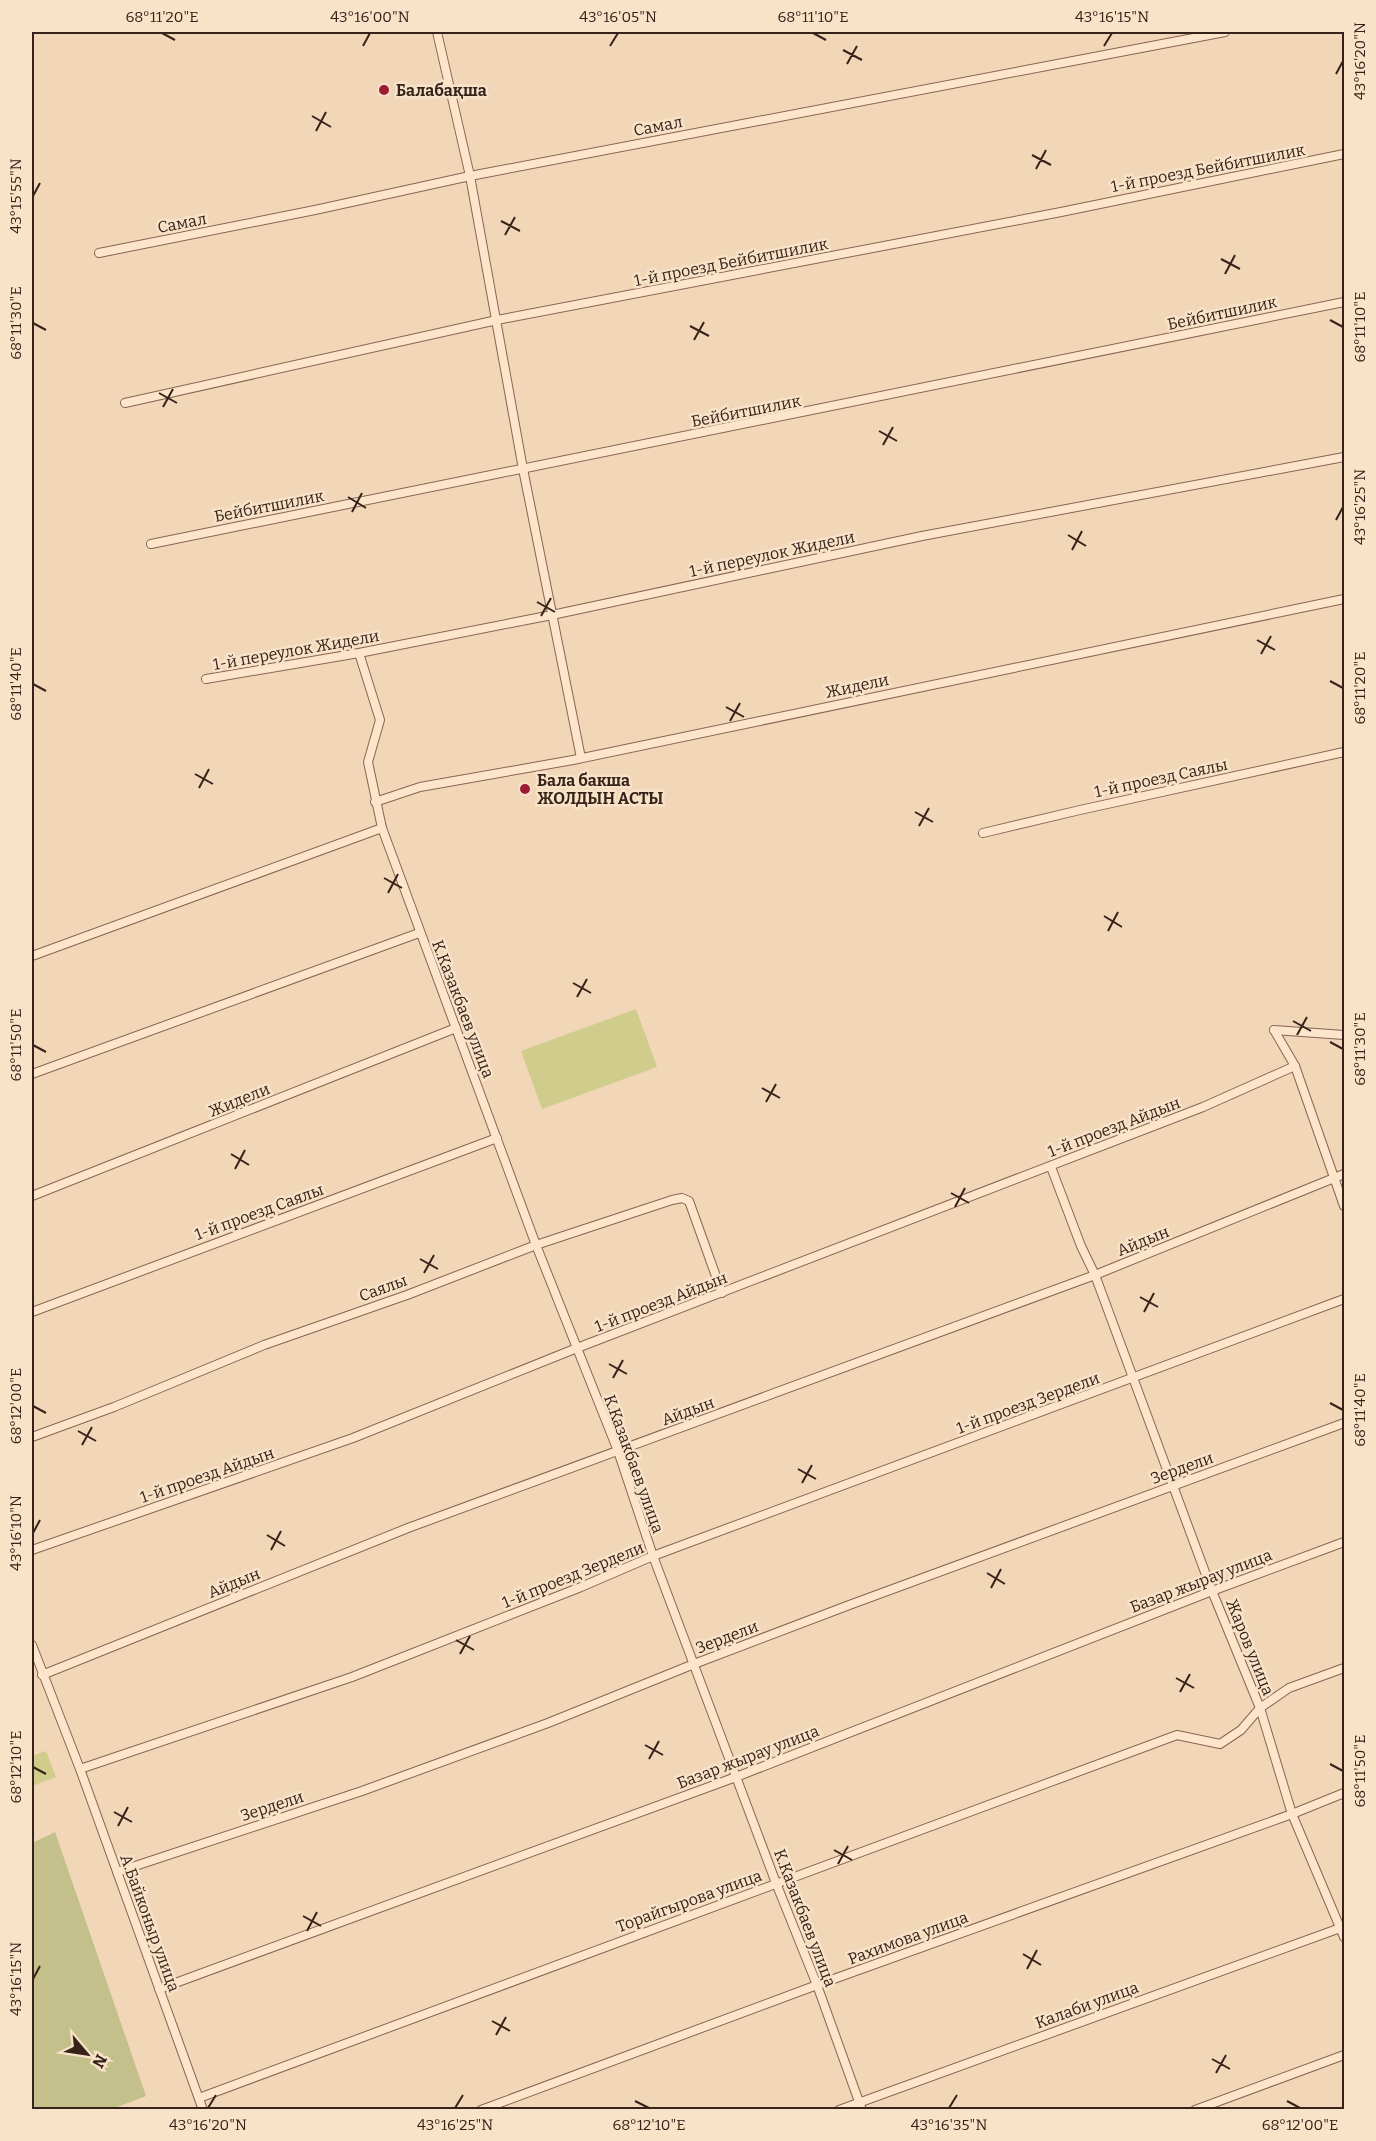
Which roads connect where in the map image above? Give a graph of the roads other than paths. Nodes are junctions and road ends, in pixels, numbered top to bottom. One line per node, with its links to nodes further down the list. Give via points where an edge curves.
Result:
1 (436, 32): 4 (street)
2 (1224, 32): 4 (street, Самал)
3 (1344, 154): 7 (street, 1-й проезд Бейбитшилик)
4 (470, 176): 5 (street, Самал); 7 (street)
5 (99, 253)
6 (1344, 302): 10 (street, Бейбитшилик)
7 (497, 320): 8 (street, 1-й проезд Бейбитшилик); 10 (street)
8 (125, 403)
9 (1344, 456): 13 (street, 1-й переулок Жидели, via 922,536)
10 (523, 469): 11 (street, Бейбитшилик); 13 (street)
11 (151, 544)
12 (1344, 599): 17 (street, Жидели)
13 (552, 615): 14 (street, 1-й переулок Жидели); 17 (street)
14 (359, 653): 15 (street, 1-й переулок Жидели); 18 (street, К.Казакбаев улица, via 380,720 368,762)
15 (206, 679)
16 (1344, 752): 20 (street, 1-й проезд Саялы)
17 (581, 758): 18 (street, Жидели, via 420,788)
18 (375, 802): 19 (street, К.Казакбаев улица)
19 (382, 828): 21 (street, К.Казакбаев улица); 22 (street)
20 (983, 833)
21 (419, 933): 23 (street, К.Казакбаев улица); 26 (street)
22 (32, 956)
23 (456, 1028): 27 (street, К.Казакбаев улица); 31 (street, Жидели)
24 (1344, 1035): 25 (street, via 1274,1030)
25 (1295, 1066): 28 (street, 1-й проезд Айдын); 30 (street)
26 (32, 1074)
27 (497, 1138): 33 (street, К.Казакбаев улица); 37 (street, 1-й проезд Саялы)
28 (1051, 1167): 34 (street, Жаров улица); 35 (street, 1-й проезд Айдын)
29 (1344, 1174): 30 (street, Айдын)
30 (1334, 1178): 32 (street); 34 (street, Айдын)
31 (32, 1196)
32 (1344, 1206)
33 (536, 1245): 35 (street, Саялы, via 682,1198 690,1201); 38 (street, К.Казакбаев улица); 41 (street, Саялы, via 264,1345)
34 (1095, 1275): 39 (street, Жаров улица); 42 (street, Айдын)
35 (722, 1293): 38 (street, 1-й проезд Айдын)
36 (1344, 1299): 39 (street, 1-й проезд Зердели)
37 (32, 1312)
38 (576, 1348): 42 (street, К.Казакбаев улица); 45 (street, 1-й проезд Айдын, via 353,1438)
39 (1133, 1379): 43 (street, Жаров улица); 46 (street, 1-й проезд Зердели)
40 (1344, 1423): 43 (street, Зердели)
41 (32, 1437)
42 (618, 1451): 46 (street, К.Казакбаев улица); 51 (street, Айдын, via 408,1528)
43 (1173, 1485): 47 (street, Жаров улица); 49 (street, Зердели)
44 (1344, 1542): 47 (street, Базар жырау улица)
45 (32, 1550)
46 (653, 1556): 49 (street, К.Казакбаев улица); 53 (street, 1-й проезд Зердели, via 352,1677)
47 (1212, 1590): 52 (street, Жаров улица); 54 (street, Базар жырау улица)
48 (32, 1645): 51 (street, А.Байконыр улица)
49 (694, 1664): 54 (street, К.Казакбаев улица); 57 (street, Зердели, via 362,1791)
50 (1344, 1668): 52 (street, Торайгырова улица, via 1289,1688)
51 (42, 1675): 53 (street, А.Байконыр улица)
52 (1260, 1708): 56 (street, Жаров улица); 58 (street, Торайгырова улица, via 1241,1730 1220,1744 1177,1735)
53 (80, 1768): 57 (street, А.Байконыр улица)
54 (736, 1777): 58 (street, К.Казакбаев улица); 62 (street, Базар жырау улица)
55 (1344, 1793): 56 (street, Рахимова улица)
56 (1292, 1814): 59 (street, Жаров улица); 61 (street, Рахимова улица)
57 (117, 1872): 62 (street, А.Байконыр улица)
58 (776, 1883): 61 (street, К.Казакбаев улица); 64 (street, Торайгырова улица)
59 (1343, 1927): 60 (street, Жаров улица); 65 (street, Калаби улица)
60 (1344, 1937)
61 (817, 1985): 65 (street, К.Казакбаев улица); 67 (street, Рахимова улица)
62 (159, 1989): 64 (street, А.Байконыр улица)
63 (1344, 2055): 69 (street)
64 (199, 2098): 66 (street, А.Байконыр улица)
65 (860, 2106): 68 (street, Калаби улица)
66 (203, 2109)
67 (482, 2109)
68 (839, 2109)
69 (1195, 2109)

